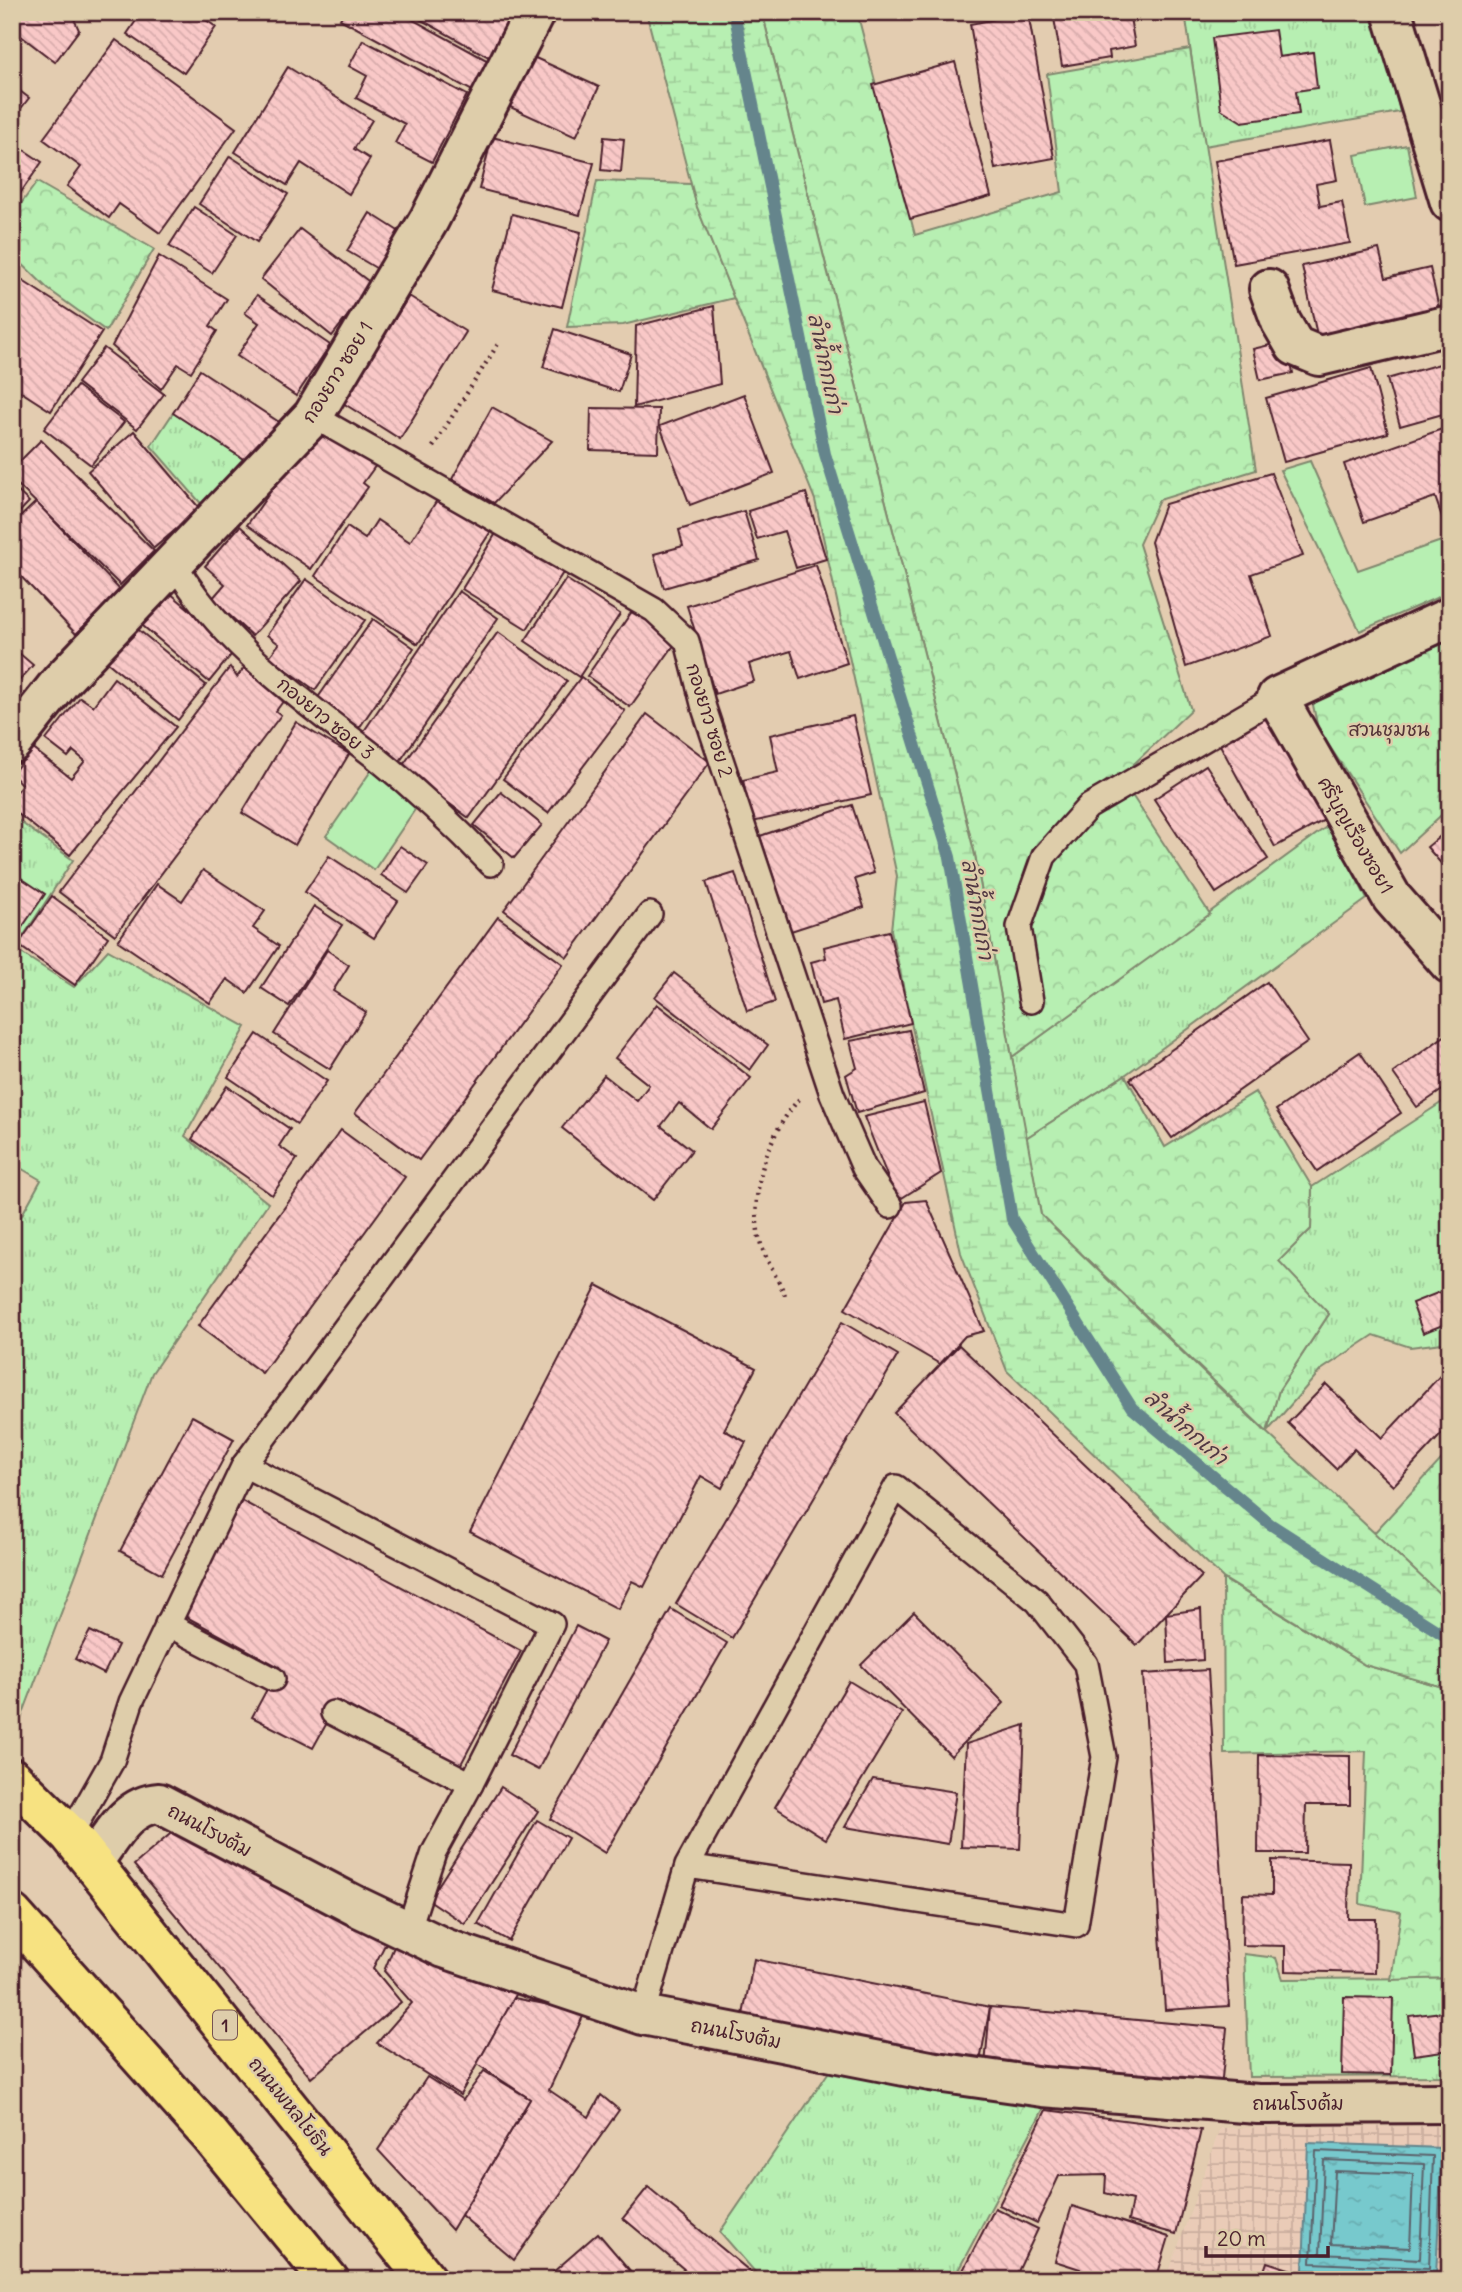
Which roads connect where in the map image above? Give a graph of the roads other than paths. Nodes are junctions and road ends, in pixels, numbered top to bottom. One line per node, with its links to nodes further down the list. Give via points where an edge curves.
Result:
1 (535, 12): 6 (street, กองยาว ซอย 1, via 429,220)
2 (1392, 12): 3 (street)
3 (1450, 202)
4 (1269, 289): 5 (street, via 1295,346 1319,356)
5 (1450, 325)
6 (313, 416): 7 (street, กองยาว ซอย 1); 15 (lane, กองยาว ซอย 2, via 654,610 687,641 704,708 827,1078 864,1168)
7 (173, 561): 10 (street, กองยาว ซอย 1, via 61,681); 11 (lane, กองยาว ซอย 3, via 188,588 243,648 299,700 380,761)
8 (1450, 617): 9 (street)
9 (1277, 697): 13 (street, ศรีบุญเรืองซอย1, via 1392,898); 14 (lane, via 1088,807 1044,856 1019,928)
10 (12, 743)
11 (491, 864)
12 (650, 914): 16 (lane)
13 (1450, 964)
14 (1031, 1001)
15 (890, 1206)
16 (244, 1465): 17 (lane); 21 (lane, via 552,1624)
17 (167, 1624): 18 (lane); 22 (lane, via 131,1702)
18 (273, 1679)
19 (333, 1713): 21 (lane)
20 (12, 1778): 22 (main road, ถนนพหลโยธิน / 1)
21 (471, 1784): 25 (lane, via 434,1852)
22 (82, 1849): 25 (street, ถนนโรงต้ม, via 132,1811 159,1802); 29 (main road, ถนนพหลโยธิน / 1)
23 (687, 1866): 23 (lane, via 1076,1924 1104,1757 1086,1664 1037,1601 896,1487); 26 (lane)
24 (12, 1914): 28 (main road, via 210,2135)
25 (408, 1931): 26 (street, ถนนโรงต้ม, via 444,1948)
26 (643, 2015): 27 (street, ถนนโรงต้ม, via 930,2071 1043,2087 1258,2104)
27 (1450, 2103)
28 (330, 2280)
29 (427, 2280)

